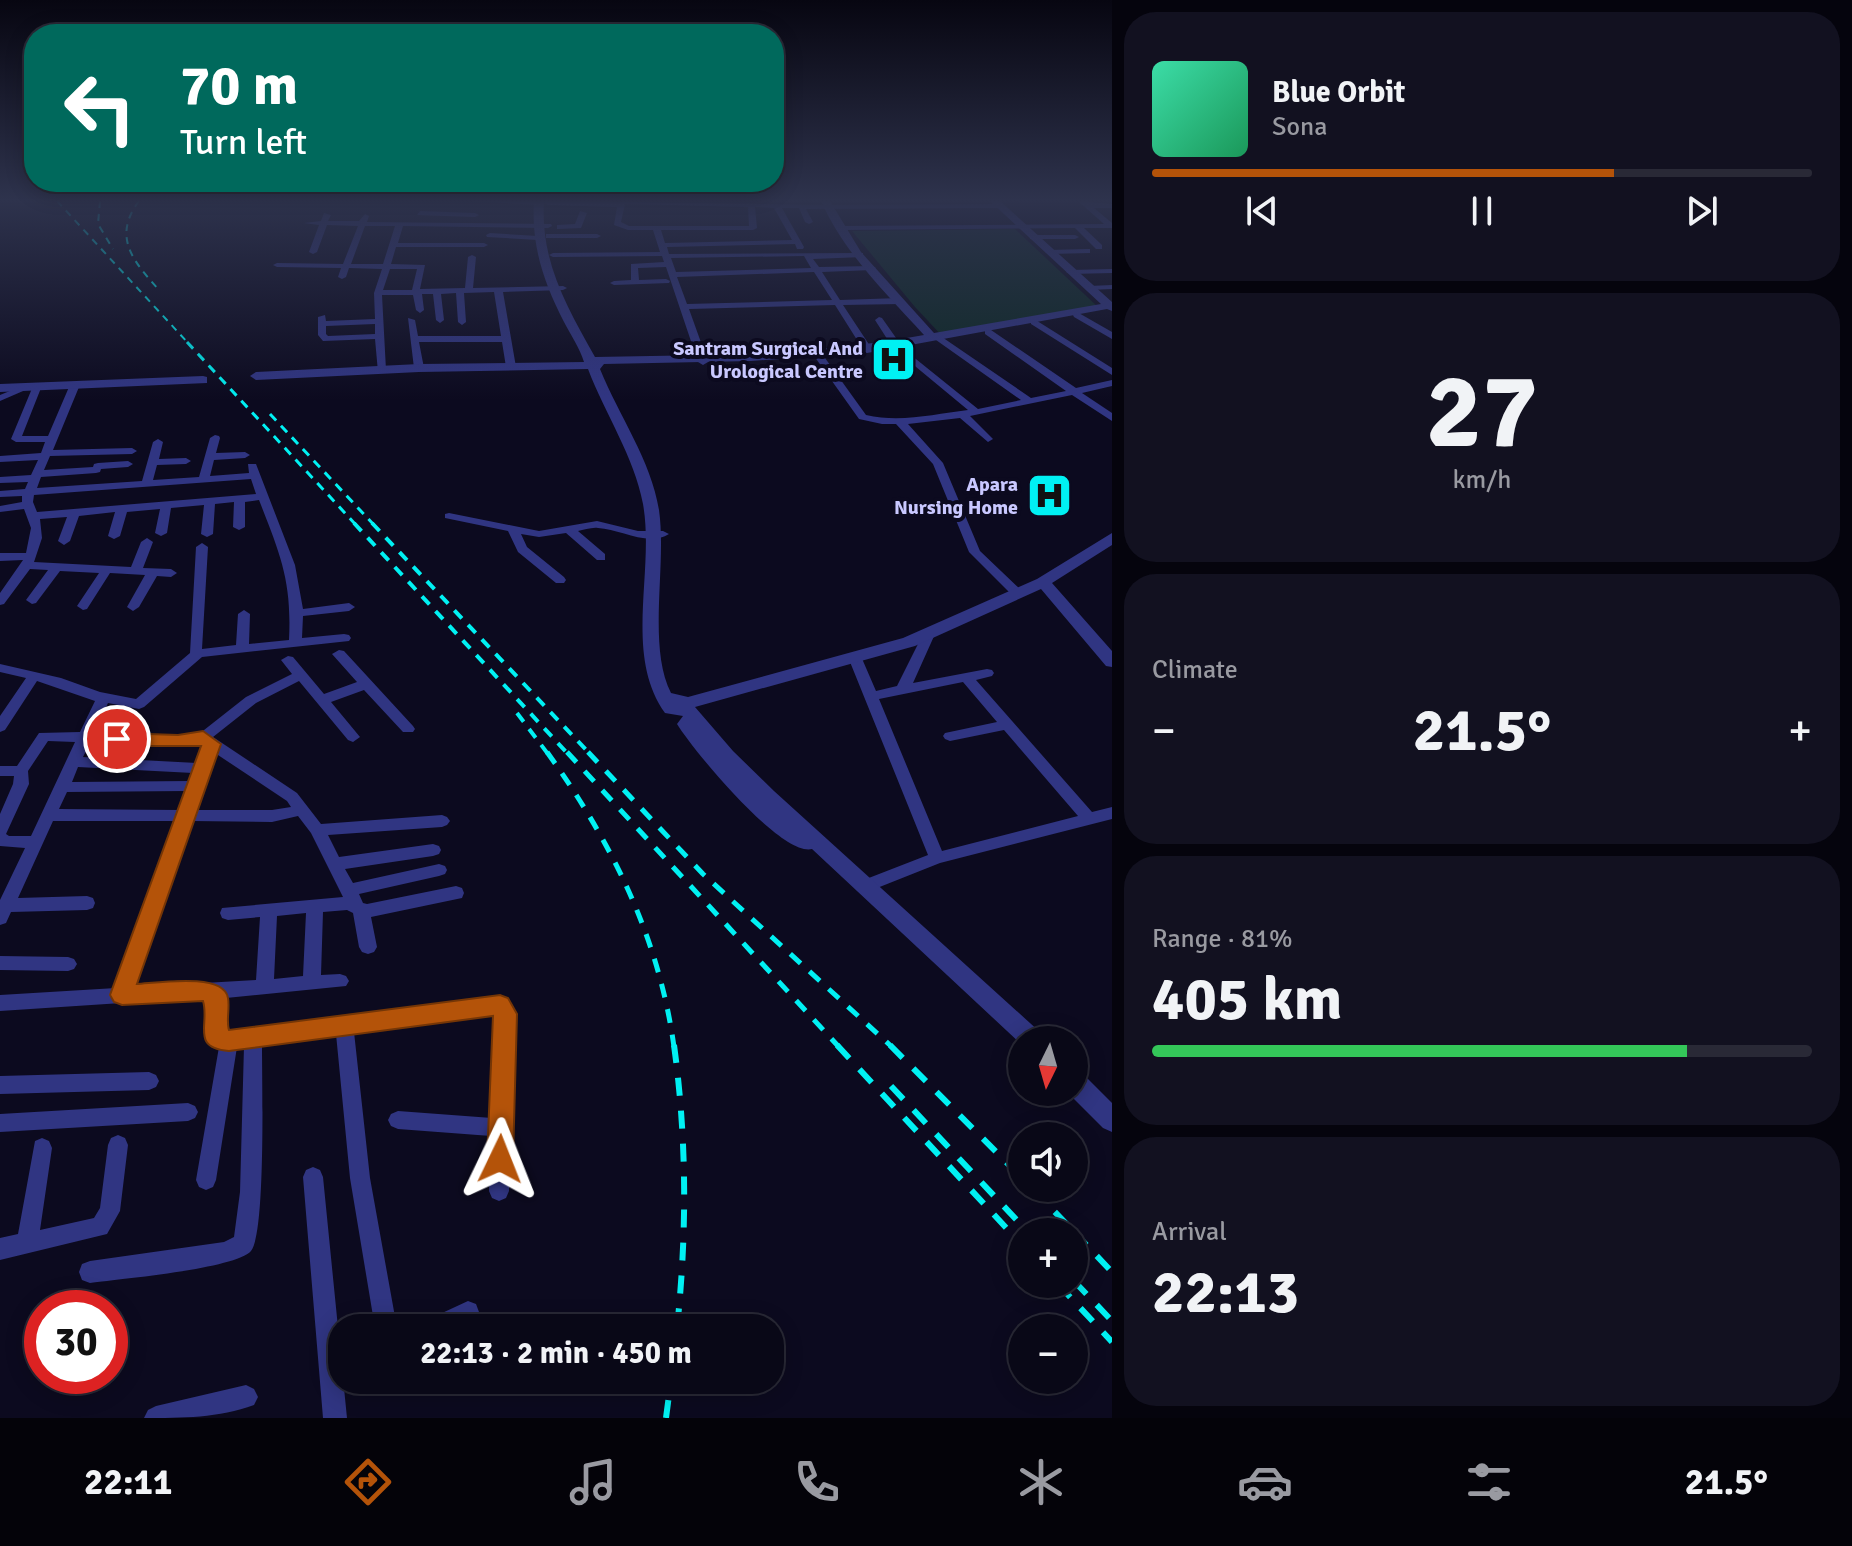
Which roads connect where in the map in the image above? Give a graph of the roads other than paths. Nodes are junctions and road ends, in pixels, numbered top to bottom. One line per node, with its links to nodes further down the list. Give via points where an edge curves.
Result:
1 (312, 267): 13 (street, via 310,273)
2 (347, 267): 16 (street)
3 (387, 267): 27 (street)
4 (422, 267): 26 (street)
5 (470, 267): 24 (street)
6 (553, 267): 21 (street)
7 (554, 267): 21 (street)
8 (634, 267): 19 (street)
9 (667, 267): 17 (street)
10 (814, 267): 14 (street)
11 (1065, 267): 15 (street)
12 (872, 268): 14 (street); 28 (street)
13 (277, 269)
14 (816, 270): 17 (street); 29 (street)
15 (1070, 272): 18 (street); 22 (street)
16 (342, 277)
17 (669, 278): 19 (street); 30 (street)
18 (1110, 278): 22 (street)
19 (635, 282): 20 (street)
20 (614, 283)
21 (557, 288): 23 (street); 49 (street)
22 (1089, 288): 31 (street)
23 (498, 289): 24 (street); 43 (street)
24 (464, 290): 25 (street); 37 (street)
25 (437, 291): 26 (street); 35 (street)
26 (416, 292): 27 (street); 32 (street)
27 (378, 293): 39 (street)
28 (900, 301): 29 (street); 44 (street)
29 (837, 303): 30 (street); 46 (street)
30 (684, 307): 48 (street)
31 (1111, 307): 33 (street); 44 (street)
32 (420, 310)
33 (1077, 315): 38 (street); 41 (street)
34 (411, 320): 42 (street)
35 (440, 320)
36 (879, 320): 45 (street)
37 (462, 322)
38 (1034, 322): 40 (street); 53 (street)
39 (380, 328): 39 (street, via 326,339 322,324); 52 (street)
40 (988, 332): 44 (street); 60 (street)
41 (1112, 336)
42 (414, 339): 43 (street); 51 (street)
43 (507, 339): 50 (street)
44 (940, 340): 45 (street); 62 (street)
45 (899, 348): 46 (street); 47 (street); 63 (street)
46 (867, 349): 47 (street)
47 (819, 356): 48 (street); 66 (street, via 863,417)
48 (703, 360): 49 (street)
49 (595, 363): 50 (street); 99 (street, via 647,491)
50 (511, 365): 51 (street)
51 (419, 368): 52 (street)
52 (381, 370): 54 (street)
53 (1112, 372)
54 (256, 376)
55 (203, 380): 57 (street)
56 (1112, 383): 60 (street)
57 (74, 387): 59 (street); 68 (street)
58 (0, 388): 59 (street)
59 (31, 388): 61 (street); 68 (street, via 16,439)
60 (1074, 391): 62 (street); 65 (street)
61 (0, 398)
62 (1028, 401): 63 (street)
63 (976, 412): 64 (street)
64 (962, 414): 66 (street); 69 (street)
65 (1112, 418)
66 (899, 421): 114 (street, via 938,463 975,552)
67 (215, 438): 72 (street)
68 (52, 439): 78 (street)
69 (988, 439)
70 (158, 442): 76 (street)
71 (132, 451): 75 (street)
72 (210, 457): 79 (street); 80 (street)
73 (0, 459): 78 (street)
74 (186, 461): 76 (street)
75 (99, 462): 77 (street); 78 (street); 78 (street); 83 (street)
76 (152, 462): 82 (street)
77 (128, 464)
78 (41, 465): 81 (street); 84 (street)
79 (250, 466): 80 (street); 86 (street)
80 (204, 478): 82 (street)
81 (0, 480)
82 (147, 483): 83 (street)
83 (90, 488): 84 (street)
84 (30, 491): 85 (street); 92 (street)
85 (0, 494)
86 (260, 497): 87 (street); 120 (street, via 290,567)
87 (240, 499): 88 (street); 95 (street)
88 (210, 502): 89 (street); 126 (street, via 194,648)
89 (166, 505): 91 (street); 98 (street)
90 (0, 509): 92 (street)
91 (122, 509): 93 (street); 100 (street)
92 (30, 511): 93 (street); 106 (street, via 37,531)
93 (74, 513): 102 (street)
94 (449, 516): 96 (street)
95 (239, 527)
96 (513, 529): 97 (street, via 539,534); 112 (street, via 522,549)
97 (569, 529): 99 (street, via 597,524); 105 (street)
98 (161, 533)
99 (658, 534): 141 (street, via 652,665 659,689)
100 (114, 536)
101 (1112, 538): 113 (street)
102 (64, 541)
103 (147, 542): 109 (street)
104 (0, 557): 106 (street)
105 (601, 557)
106 (27, 560): 107 (street); 116 (street)
107 (57, 566): 108 (street); 115 (street)
108 (107, 569): 109 (street); 117 (street)
109 (136, 571): 110 (street)
110 (153, 572): 111 (street); 118 (street)
111 (171, 573)
112 (560, 580)
113 (1043, 582): 114 (street); 130 (street)
114 (1017, 593): 122 (street)
115 (32, 600)
116 (0, 601)
117 (83, 606)
118 (133, 607)
119 (349, 607): 120 (street)
120 (297, 613): 124 (street)
121 (244, 614): 125 (street)
122 (929, 634): 128 (street); 137 (street)
123 (344, 638): 124 (street)
124 (295, 643): 125 (street)
125 (242, 648): 126 (street)
126 (198, 653): 138 (street, via 139,704)
127 (339, 654): 136 (street)
128 (855, 657): 139 (street); 141 (street)
129 (288, 660): 133 (street)
130 (1112, 662)
131 (0, 668): 134 (street)
132 (987, 673): 135 (street)
133 (300, 675): 140 (street); 148 (street, via 251,700)
134 (34, 676): 138 (street); 143 (street)
135 (966, 677): 137 (street); 142 (street)
136 (366, 684): 140 (street); 144 (street)
137 (903, 689): 139 (street)
138 (98, 696): 147 (street, via 101,707)
139 (871, 696): 166 (street)
140 (322, 700): 146 (street)
141 (679, 704): 169 (street, via 702,748 739,788 788,831)
142 (1007, 725): 145 (street); 160 (street)
143 (0, 727)
144 (408, 729)
145 (950, 736)
146 (353, 737)
147 (86, 738): 148 (street); 149 (street); 152 (street, via 44,736)
148 (207, 741): 150 (street); 156 (street, via 292,797)
149 (74, 762): 150 (street); 154 (street)
150 (202, 768): 153 (street)
151 (0, 771): 152 (street)
152 (21, 771): 155 (street, via 21,784)
153 (196, 786): 154 (street); 159 (street)
154 (62, 787): 158 (street)
155 (8, 798): 163 (street)
156 (302, 810): 159 (street, via 272,816); 162 (street)
157 (1112, 813): 160 (street)
158 (49, 815): 159 (street); 164 (street)
159 (185, 816): 184 (street)
160 (1089, 819): 166 (street)
161 (442, 821): 162 (street)
162 (317, 830): 167 (street)
163 (0, 831): 164 (street, via 6,842)
164 (36, 842): 175 (street)
165 (433, 850): 167 (street)
166 (937, 858): 169 (street)
167 (335, 864): 171 (street)
168 (439, 870): 171 (street)
169 (859, 880): 187 (street)
170 (456, 893): 171 (street)
171 (355, 902): 173 (street); 177 (street)
172 (87, 903): 175 (street)
173 (315, 906): 174 (street); 181 (street)
174 (269, 909): 176 (street); 182 (street)
175 (3, 912)
176 (228, 913)
177 (368, 947)
178 (0, 963): 179 (street)
179 (68, 964)
180 (340, 981): 181 (street)
181 (312, 983): 182 (street)
182 (265, 987): 183 (street)
183 (205, 992): 184 (street); 189 (street, via 217,997 215,1035)
184 (122, 995): 185 (street)
185 (0, 1003)
186 (344, 1024): 188 (street); 197 (street, via 500,1005 505,1014); 208 (street, via 360,1178)
187 (1018, 1026)
188 (253, 1038): 189 (street); 205 (street, via 250,1192 242,1245 225,1253)
189 (229, 1040): 201 (street)
190 (149, 1081): 191 (street)
191 (0, 1085)
192 (1088, 1096): 195 (street)
193 (188, 1112): 196 (street)
194 (398, 1120): 197 (street)
195 (1112, 1120)
196 (0, 1123)
197 (501, 1128): 202 (street)
198 (118, 1145): 203 (street, via 106,1221 88,1232)
199 (42, 1148): 203 (street)
200 (313, 1177): 207 (street)
201 (206, 1180)
202 (499, 1191)
203 (27, 1244): 204 (street)
204 (0, 1249)
205 (90, 1272)
206 (468, 1312): 209 (street)
207 (330, 1314)
208 (384, 1314)
209 (464, 1314)
210 (337, 1394): 213 (street)
211 (246, 1397): 212 (street)
212 (156, 1418)
213 (335, 1418)

